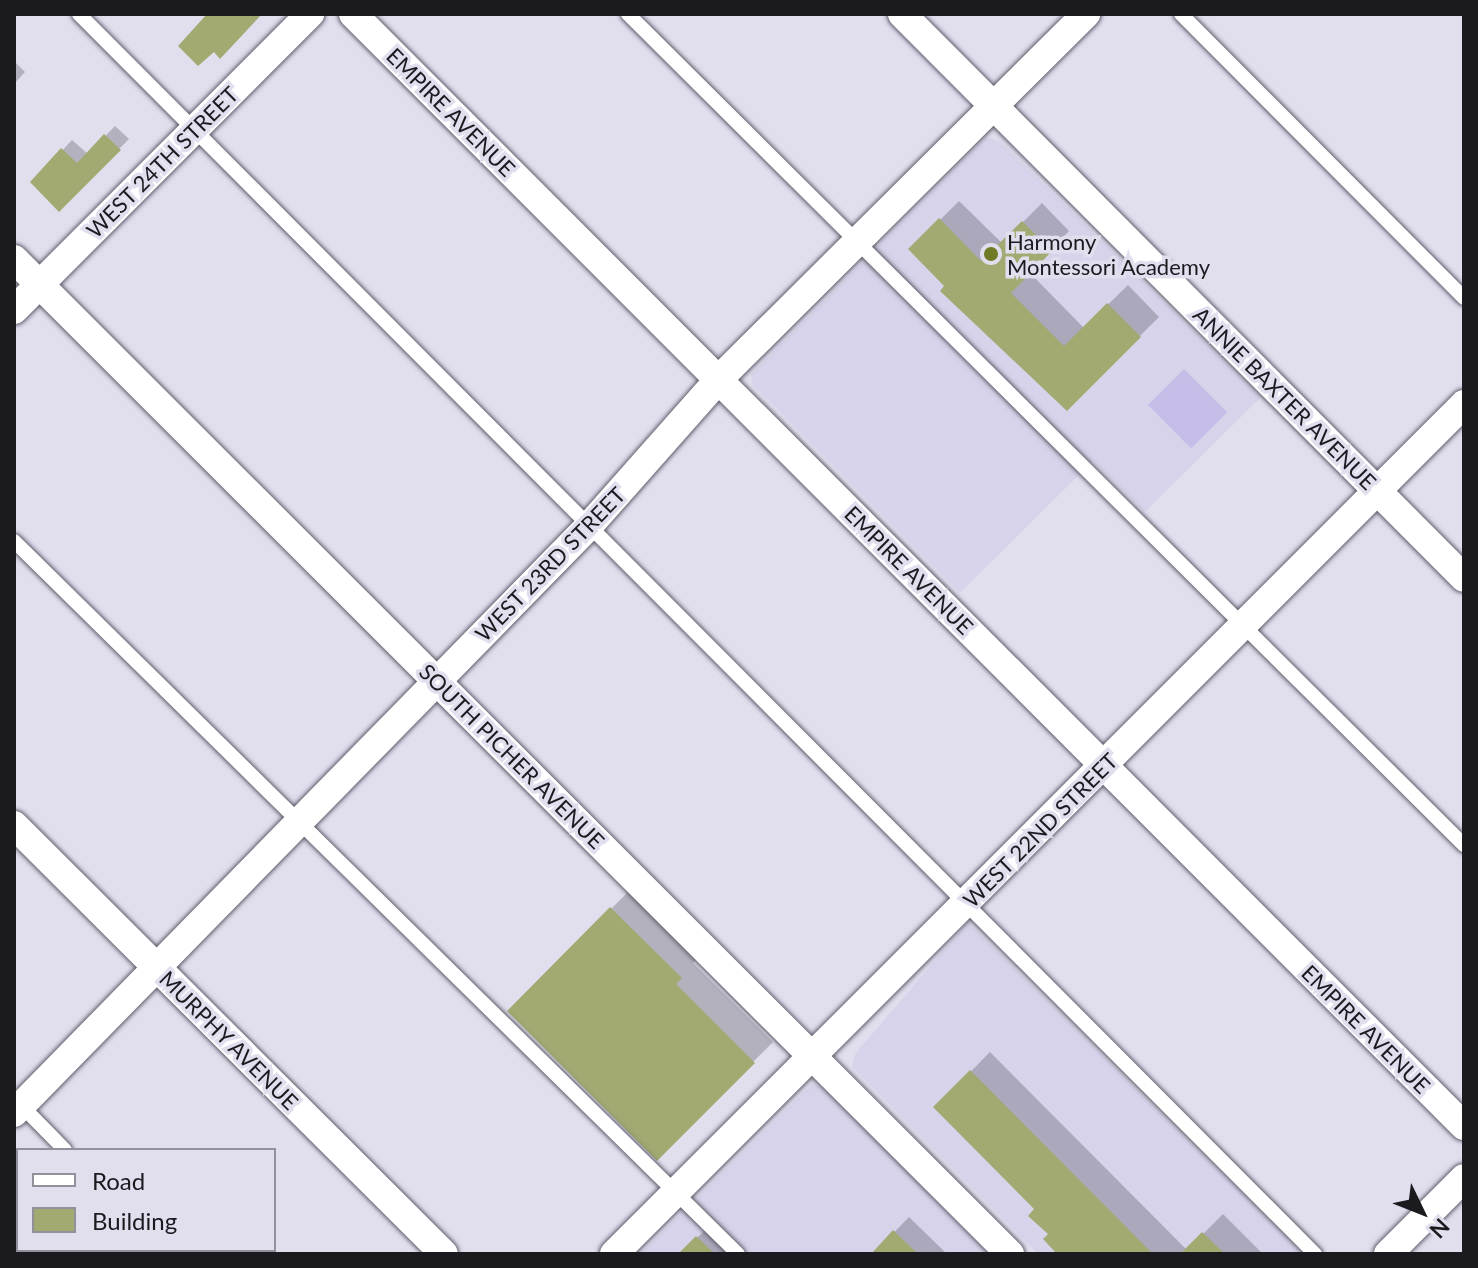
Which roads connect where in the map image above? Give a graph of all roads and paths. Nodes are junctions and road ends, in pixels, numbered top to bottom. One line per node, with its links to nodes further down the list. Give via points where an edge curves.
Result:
1 (79, 14): 9 (lane)
2 (310, 14): 9 (street, WEST 24TH STREET)
3 (353, 14): 15 (street, EMPIRE AVENUE)
4 (628, 14): 10 (lane)
5 (902, 14): 8 (street, ANNIE BAXTER AVENUE)
6 (1086, 14): 8 (street, WEST 23RD STREET)
7 (1181, 14): 13 (lane)
8 (993, 106): 10 (street, WEST 23RD STREET); 17 (street, ANNIE BAXTER AVENUE)
9 (195, 129): 12 (street, WEST 24TH STREET); 18 (lane)
10 (858, 241): 15 (street, WEST 23RD STREET); 21 (lane)
11 (14, 259): 12 (street, SOUTH PICHER AVENUE)
12 (39, 284): 14 (street, WEST 24TH STREET); 22 (street, SOUTH PICHER AVENUE)
13 (1464, 298)
14 (14, 310)
15 (719, 379): 18 (street, WEST 23RD STREET); 23 (street, EMPIRE AVENUE)
16 (1464, 404): 17 (street, WEST 22ND STREET)
17 (1378, 491): 20 (street, ANNIE BAXTER AVENUE); 21 (street, WEST 22ND STREET)
18 (589, 526): 22 (street, WEST 23RD STREET); 27 (lane)
19 (14, 541): 25 (lane)
20 (1464, 578)
21 (1245, 627): 23 (street, WEST 22ND STREET); 26 (lane)
22 (438, 680): 25 (street, WEST 23RD STREET); 29 (street, SOUTH PICHER AVENUE)
23 (1104, 766): 27 (street, WEST 22ND STREET); 31 (street, EMPIRE AVENUE)
24 (14, 825): 28 (street, MURPHY AVENUE)
25 (298, 826): 28 (street, WEST 23RD STREET); 34 (lane)
26 (1464, 845)
27 (964, 905): 29 (street, WEST 22ND STREET); 39 (lane)
28 (158, 968): 30 (street, WEST 23RD STREET); 35 (street, MURPHY AVENUE)
29 (812, 1056): 34 (street, WEST 22ND STREET); 38 (street, SOUTH PICHER AVENUE)
30 (17, 1106): 32 (lane)
31 (1464, 1126)
32 (63, 1148)
33 (1464, 1178): 40 (street)
34 (677, 1192): 36 (street, WEST 22ND STREET); 37 (lane)
35 (444, 1254)
36 (614, 1254)
37 (738, 1254)
38 (1010, 1254)
39 (1315, 1254)
40 (1388, 1254)

